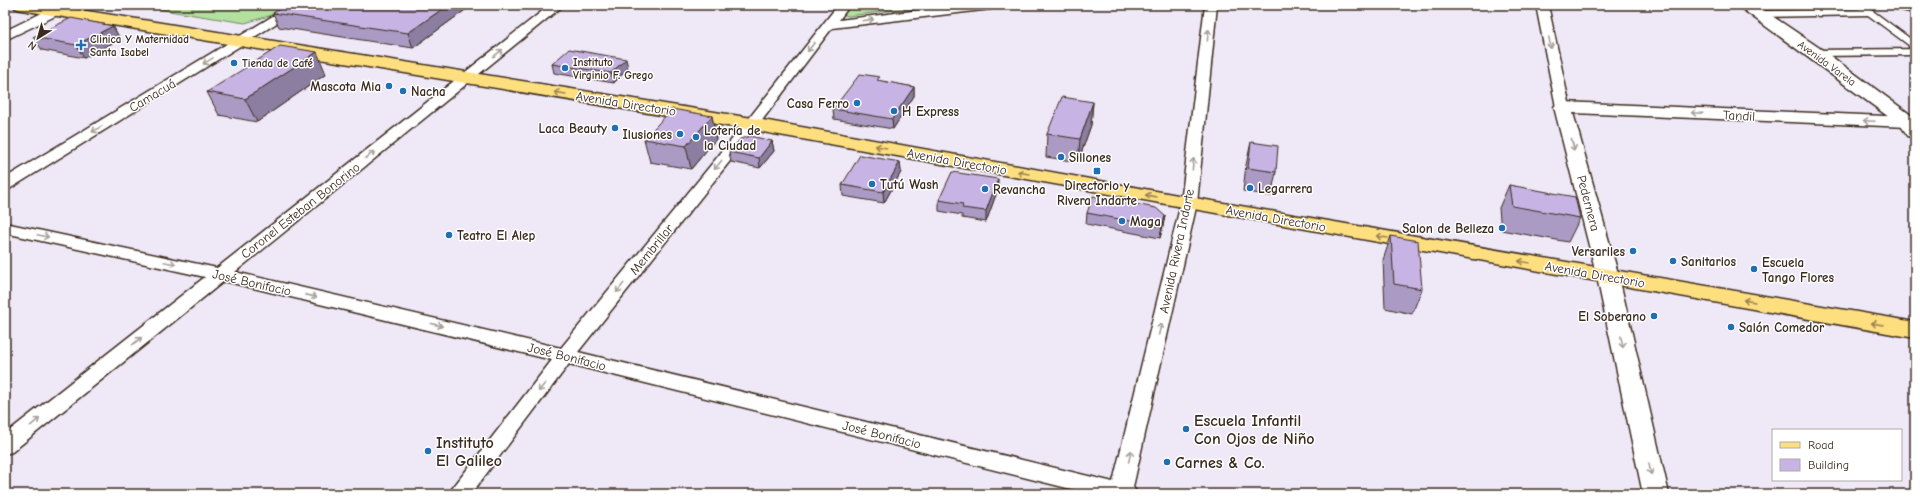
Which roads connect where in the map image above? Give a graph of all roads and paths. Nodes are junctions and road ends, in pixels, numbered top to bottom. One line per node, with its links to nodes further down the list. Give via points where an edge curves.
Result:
1 (21, 5): 10 (main road, Avenida Directorio)
2 (300, 5): 16 (street, Camacuá)
3 (558, 5): 18 (street, Coronel Esteban Bonorino, one-way to 3)
4 (844, 5): 14 (street, Membrillar)
5 (991, 5): 14 (street, one-way to 5)
6 (1212, 5): 23 (street, Avenida Rivera Indarte, one-way to 6)
7 (1542, 5): 19 (street, Pedernera, one-way to 19)
8 (1864, 5): 13 (lane, via 1861,6)
9 (1894, 5): 12 (lane)
10 (62, 8): 15 (street); 16 (main road, Avenida Directorio)
11 (1751, 9): 13 (lane); 17 (main road, Avenida Varela)
12 (1915, 10)
13 (1868, 12): 17 (lane, via 1911,42 1911,52)
14 (829, 25): 20 (street, Membrillar, one-way to 20)
15 (5, 36)
16 (241, 41): 18 (main road, Avenida Directorio); 22 (street, Camacuá, one-way to 22)
17 (1815, 53): 21 (main road, Avenida Varela)
18 (468, 78): 20 (main road, Avenida Directorio, one-way to 18); 25 (street, Coronel Esteban Bonorino, one-way to 18)
19 (1563, 107): 21 (street, Tandil, one-way to 19); 26 (street, Pedernera, one-way to 26)
20 (752, 124): 23 (main road, Avenida Directorio, one-way to 20); 28 (street, Membrillar, one-way to 28)
21 (1913, 126)
22 (5, 185)
23 (1189, 203): 26 (main road, Avenida Directorio, one-way to 23); 31 (street, Avenida Rivera Indarte, one-way to 23)
24 (5, 228): 25 (street, José Bonifacio, one-way to 25)
25 (220, 274): 28 (street, José Bonifacio, one-way to 28); 29 (street, Coronel Esteban Bonorino, one-way to 25)
26 (1608, 276): 27 (main road, Avenida Directorio, one-way to 26); 32 (street, Pedernera, one-way to 32)
27 (1915, 330)
28 (566, 356): 30 (street, Membrillar, one-way to 30); 31 (street, José Bonifacio)
29 (5, 446)
30 (459, 494)
31 (1123, 494)
32 (1656, 494)

